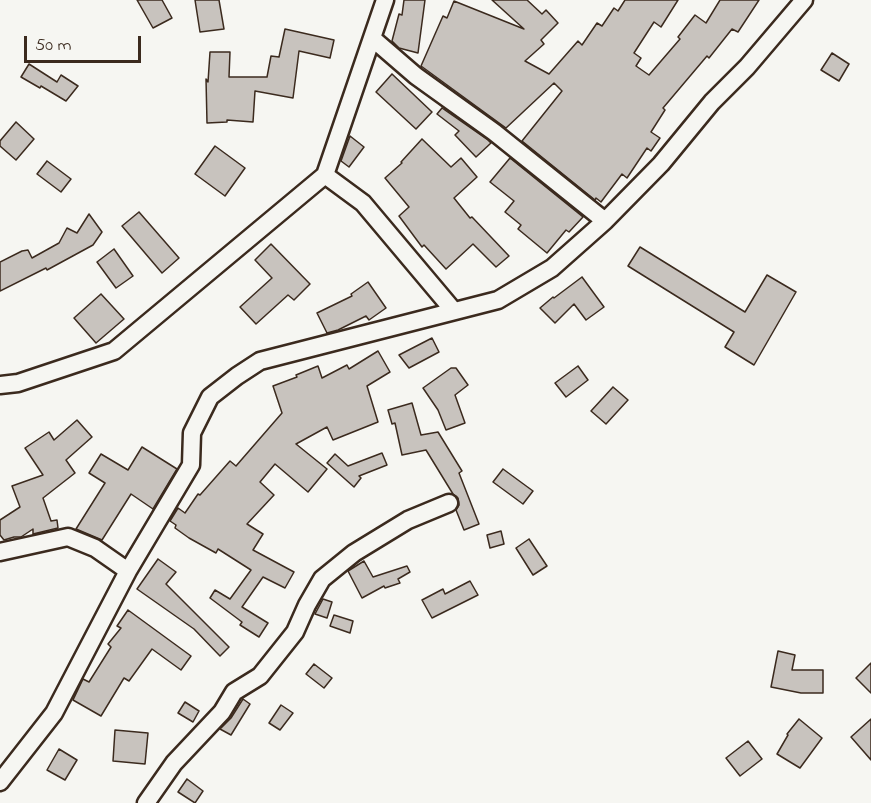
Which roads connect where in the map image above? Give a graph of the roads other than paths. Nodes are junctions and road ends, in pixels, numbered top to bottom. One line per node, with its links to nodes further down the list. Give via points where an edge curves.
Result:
1 (385, 0): 3 (street)
2 (804, 0): 5 (street, via 661,164)
3 (372, 38): 4 (street); 5 (street)
4 (326, 175): 6 (street, via 363,203); 7 (street, via 114,351 18,383)
5 (605, 221): 6 (street, via 552,268 498,300)
6 (453, 310): 10 (street, via 260,361 210,397 192,433 191,465)
7 (0, 384)
8 (448, 502): 12 (street, via 408,520 322,579 296,632 260,676 234,692 222,712 174,762)
9 (0, 552): 10 (street, via 68,537 95,548)
10 (128, 571): 11 (street, via 54,713)
11 (0, 782)
12 (146, 803)

